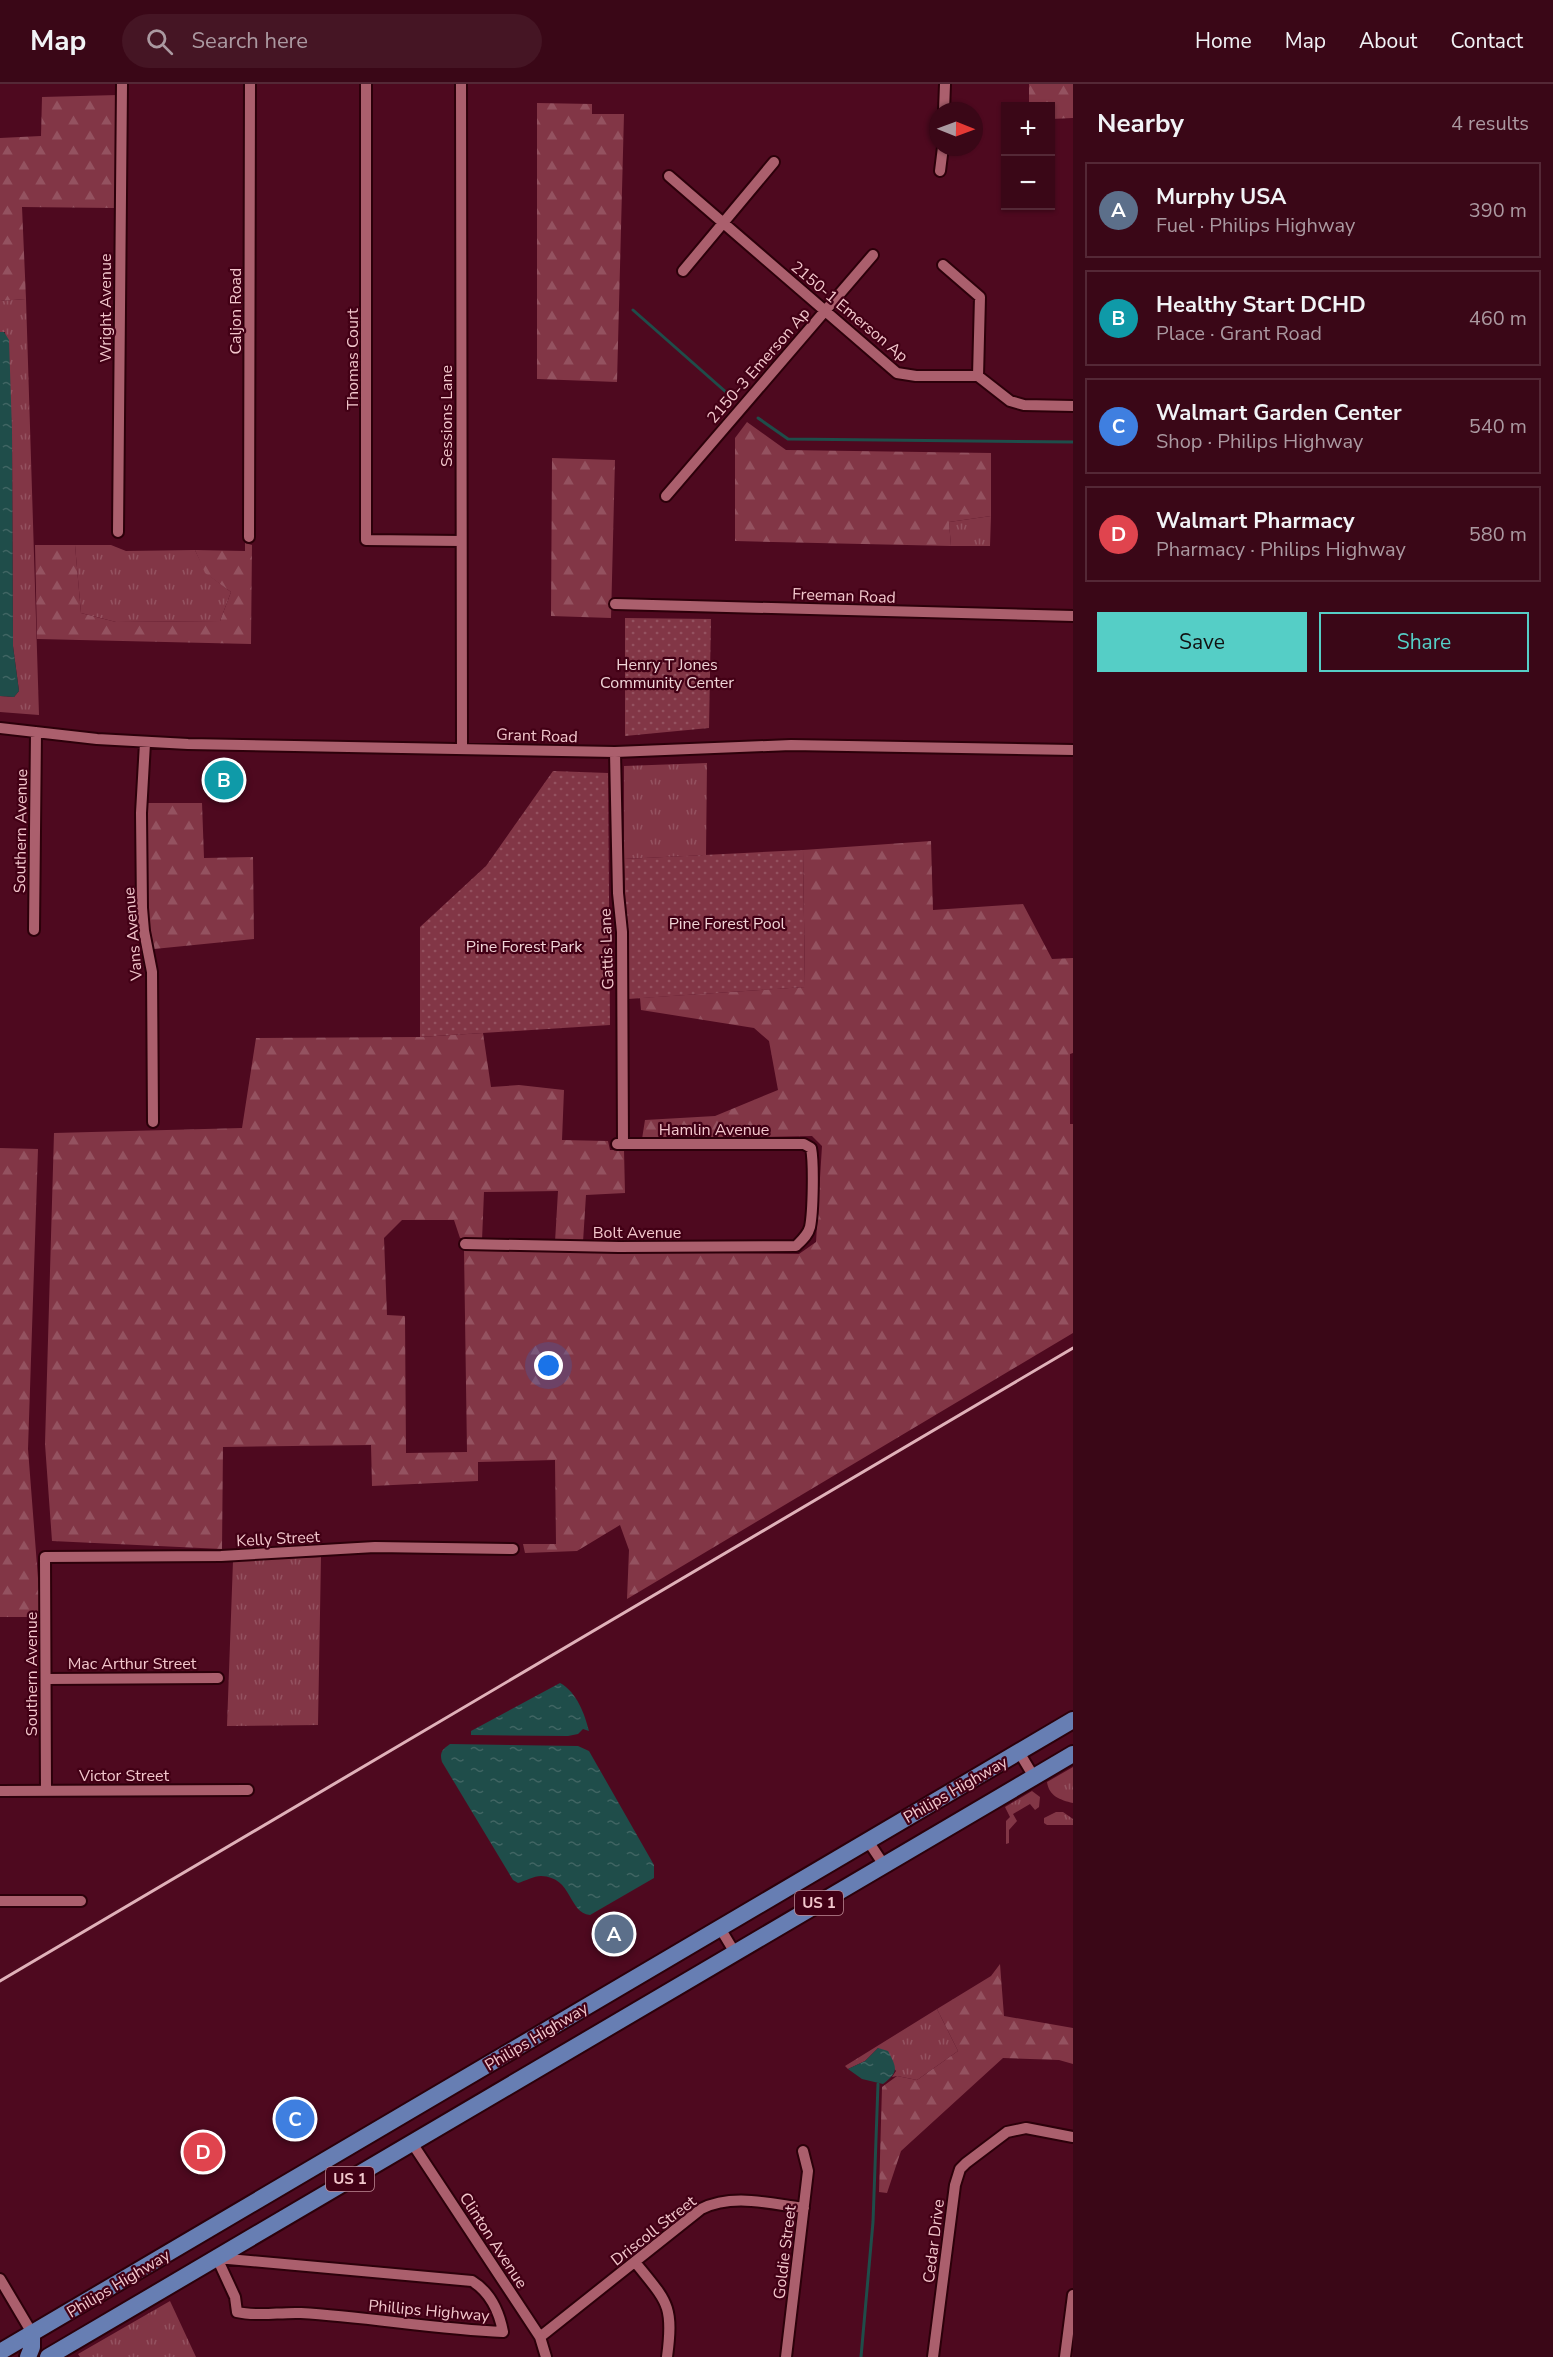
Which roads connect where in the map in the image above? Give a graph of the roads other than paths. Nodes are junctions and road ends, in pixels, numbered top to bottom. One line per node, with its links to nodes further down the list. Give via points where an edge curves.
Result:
1 (122, 84): 19 (street, Wright Avenue)
2 (250, 84): 20 (street, Caljon Road)
3 (366, 84): 21 (street, Thomas Court, via 366,540)
4 (461, 84): 21 (street, Sessions Lane)
5 (945, 84): 6 (street)
6 (944, 102)
7 (942, 156): 9 (street)
8 (774, 162): 11 (street)
9 (940, 171)
10 (669, 176): 11 (street, 2150-1 Emerson Ap)
11 (723, 223): 14 (street); 15 (street, 2150-1 Emerson Ap)
12 (873, 255): 15 (street, 2150-3 Emerson Ap)
13 (943, 265): 16 (street, via 980,297)
14 (683, 271)
15 (825, 311): 16 (street, 2150-1 Emerson Ap, via 903,375); 18 (street, 2150-3 Emerson Ap)
16 (978, 376): 17 (street, via 1010,401)
17 (1073, 406)
18 (666, 496)
19 (118, 532)
20 (249, 537)
21 (461, 541): 27 (street, Sessions Lane)
22 (615, 604): 23 (street, Freeman Road)
23 (1073, 616)
24 (0, 728): 25 (street, Grant Road)
25 (36, 732): 26 (street, Grant Road); 30 (street, Southern Avenue)
26 (145, 743): 27 (street, Grant Road); 31 (street, Vans Avenue, via 142,908 152,972)
27 (462, 748): 29 (street, Grant Road)
28 (1073, 750): 29 (street, Grant Road, via 791,746)
29 (615, 753): 32 (street, Gattis Lane, via 622,932)
30 (34, 930)
31 (153, 1122)
32 (620, 1144): 33 (street, Hamlin Avenue, via 804,1144 810,1148 813,1159 810,1227)
33 (805, 1238): 34 (street, Bolt Avenue, via 796,1246)
34 (465, 1244)
35 (513, 1549): 36 (street, Kelly Street, via 375,1547 221,1556)
36 (45, 1557): 38 (street, Southern Avenue)
37 (218, 1678): 38 (street, Mac Arthur Street)
38 (46, 1679): 45 (street, Southern Avenue)
39 (1073, 1720): 40 (main road, Philips Highway / US 1)
40 (1018, 1752): 42 (street); 46 (main road, Philips Highway / US 1)
41 (1073, 1754): 42 (main road, Philips Highway / US 1)
42 (1034, 1777): 47 (main road, Philips Highway / US 1)
43 (248, 1790): 45 (street, Victor Street)
44 (0, 1791): 45 (street, Victor Street)
45 (46, 1791)
46 (868, 1841): 47 (street); 50 (main road, Philips Highway / US 1)
47 (884, 1865): 51 (main road, Philips Highway / US 1)
48 (81, 1901): 49 (street)
49 (0, 1902)
50 (720, 1928): 51 (street); 60 (main road, Philips Highway / US 1)
51 (735, 1953): 53 (main road, Philips Highway / US 1)
52 (1073, 2137): 68 (street, Cedar Drive, via 1026,2128 1007,2132 966,2163 957,2177)
53 (412, 2143): 56 (main road, Philips Highway / US 1); 61 (street, Clinton Avenue)
54 (803, 2151): 55 (street, Goldie Street, via 808,2171)
55 (804, 2208): 57 (street, Driscoll Street, via 735,2200 712,2204); 67 (street, Goldie Street)
56 (217, 2258): 56 (street, Phillips Highway, via 472,2281 487,2293 501,2319 502,2332 300,2313 237,2312 236,2297); 64 (main road, Philips Highway / US 1)
57 (635, 2262): 61 (street, Driscoll Street); 66 (street, via 668,2306 671,2325)
58 (0, 2279): 60 (street)
59 (1073, 2295): 69 (street)
60 (32, 2333): 62 (main road, Philips Highway / US 1); 63 (main road)
61 (540, 2337): 65 (street, Clinton Avenue)
62 (0, 2352)
63 (28, 2357)
64 (48, 2357)
65 (546, 2357)
66 (667, 2357)
67 (786, 2357)
68 (933, 2357)
69 (1065, 2357)

